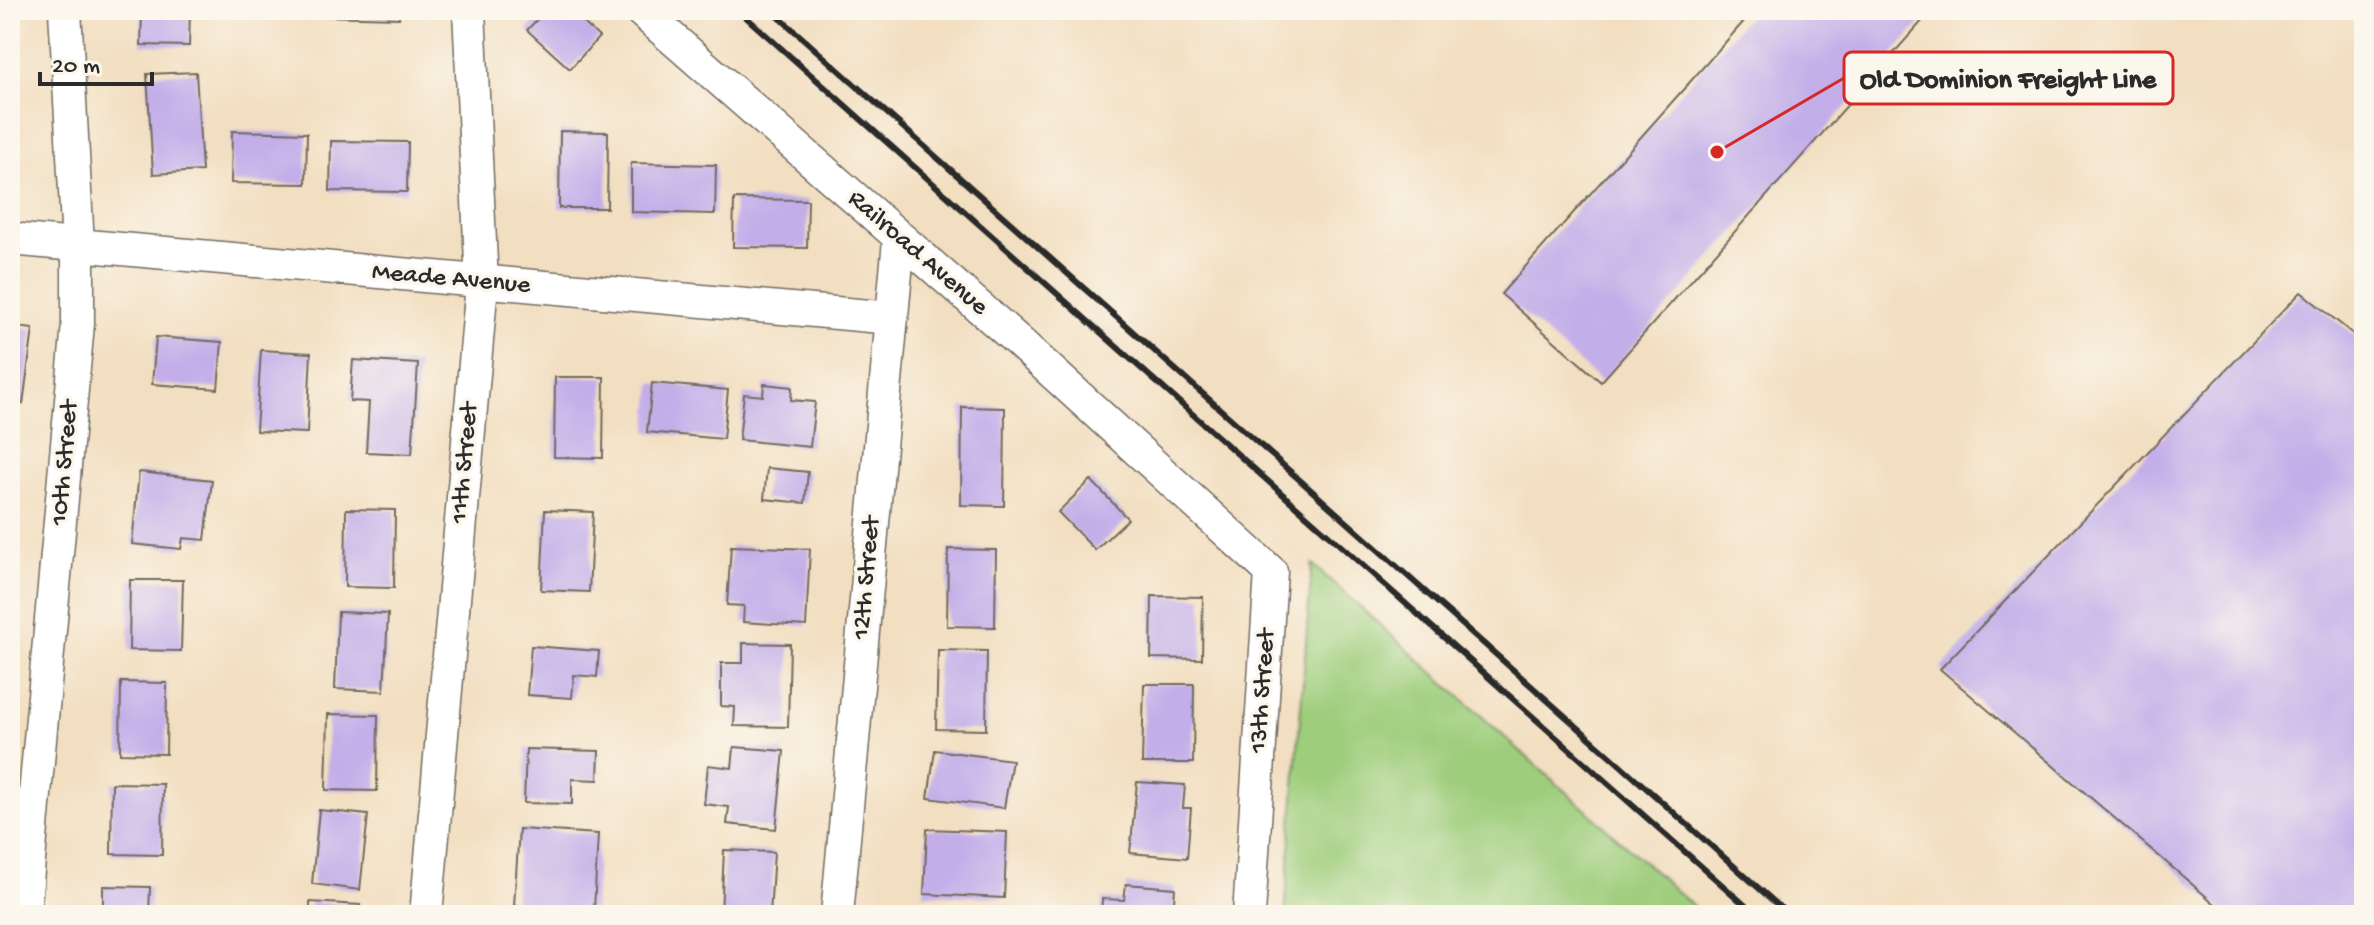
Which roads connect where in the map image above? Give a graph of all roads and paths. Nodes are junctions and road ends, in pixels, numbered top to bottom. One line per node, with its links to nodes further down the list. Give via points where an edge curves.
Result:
1 (65, 10): 6 (street, 10th Street)
2 (469, 10): 7 (street, 11th Street)
3 (640, 10): 5 (street, Railroad Avenue)
4 (10, 239): 6 (street, Meade Avenue)
5 (899, 240): 8 (street, 12th Street); 9 (street, Railroad Avenue)
6 (78, 245): 7 (street, Meade Avenue); 10 (street, 10th Street, via 78,324)
7 (482, 284): 8 (street, Meade Avenue); 11 (street, 11th Street)
8 (892, 318): 12 (street, 12th Street)
9 (1193, 501): 13 (street, 13th Street, via 1271,572)
10 (24, 915)
11 (426, 915)
12 (837, 915)
13 (1249, 915)

